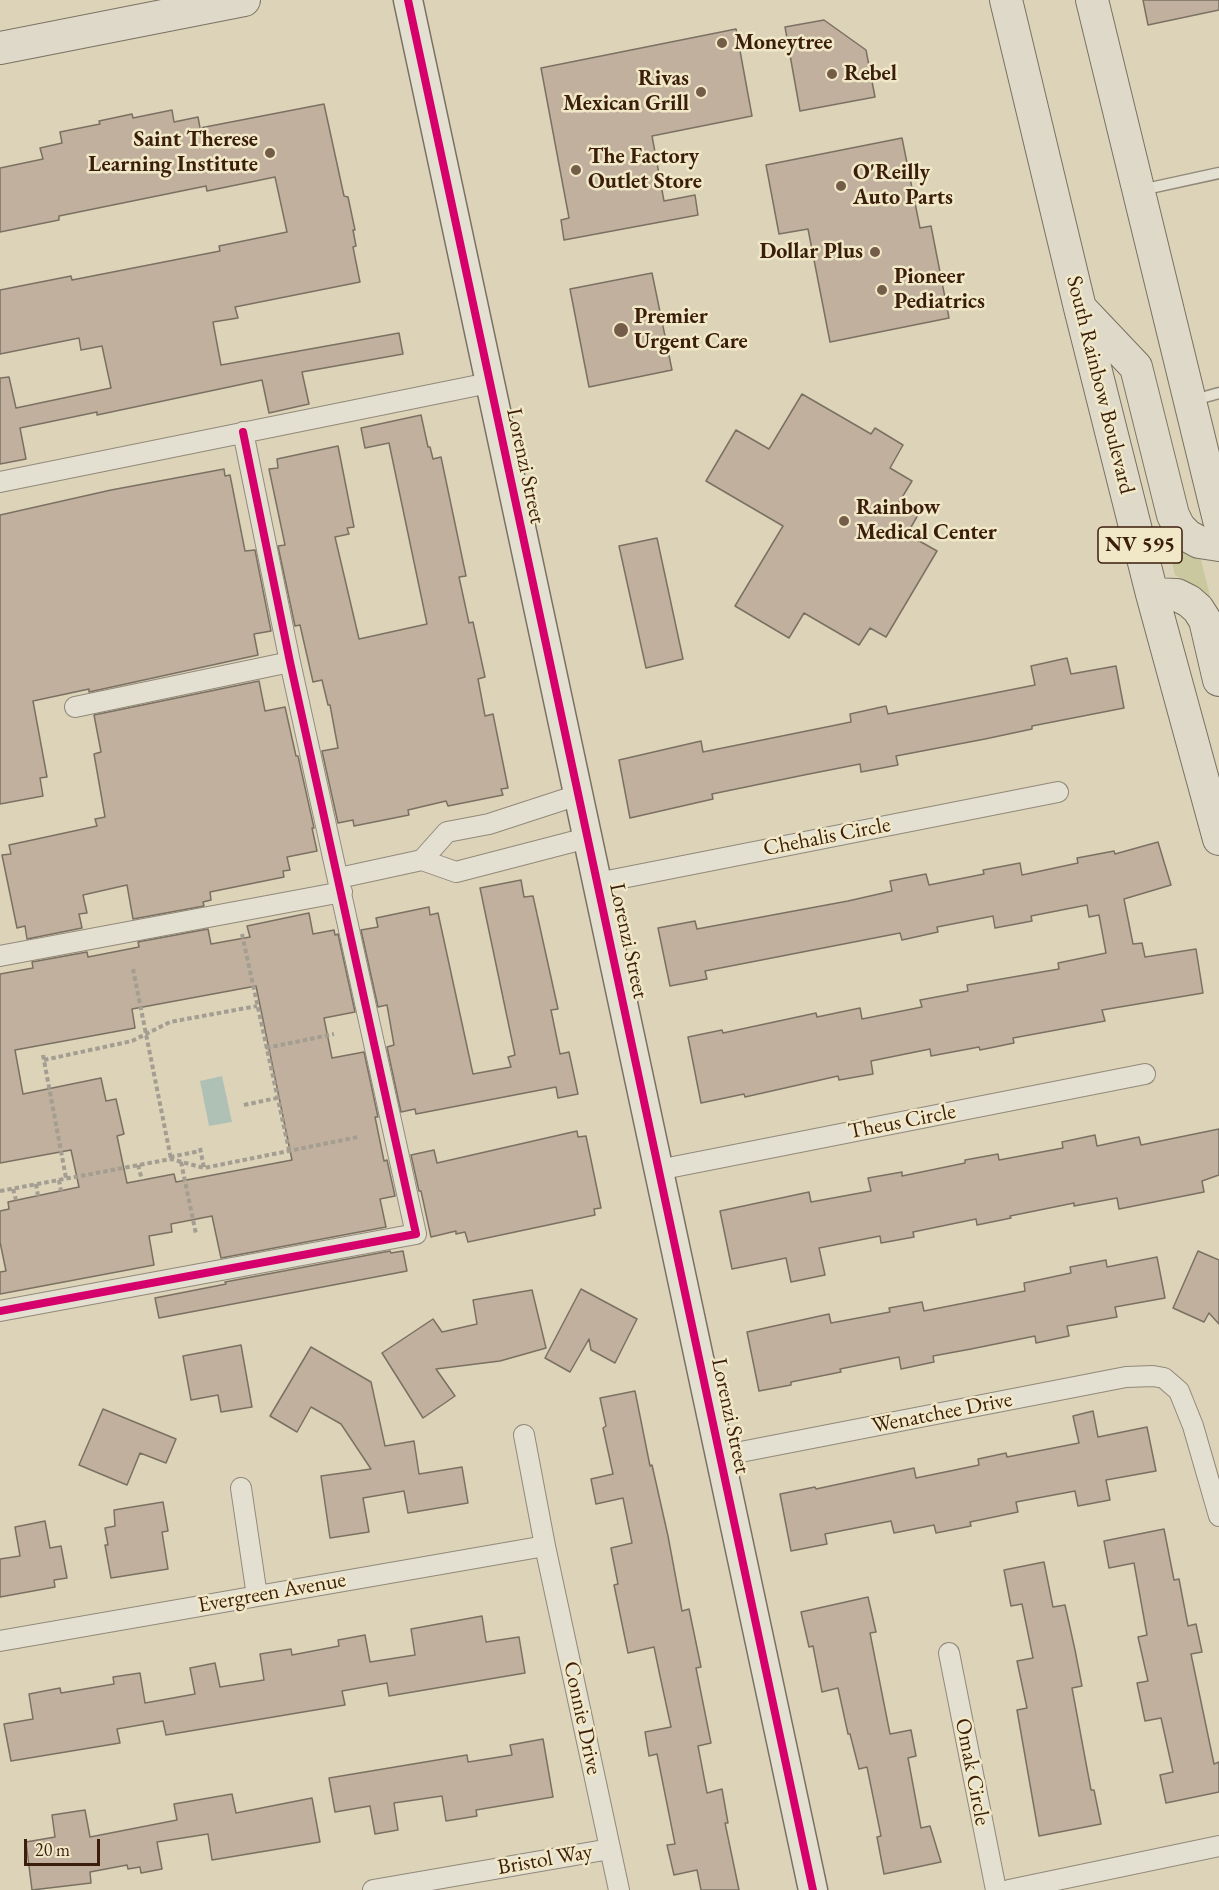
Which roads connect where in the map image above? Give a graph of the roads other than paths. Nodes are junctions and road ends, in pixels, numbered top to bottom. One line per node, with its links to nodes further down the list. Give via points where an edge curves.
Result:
1 (244, 0): 5 (main road)
2 (408, 0): 9 (street, Lorenzi Street)
3 (1006, 0): 8 (main road, South Rainbow Boulevard / NV 595)
4 (1092, 0): 7 (main road)
5 (0, 48)
6 (1219, 173): 7 (lane)
7 (1138, 191): 10 (main road)
8 (1080, 308): 14 (main road, via 1136,367 1179,527 1199,542); 15 (main road, South Rainbow Boulevard / NV 595)
9 (489, 383): 11 (street); 20 (street, Lorenzi Street)
10 (1205, 397): 13 (main road)
11 (243, 432): 12 (street); 16 (street)
12 (0, 482)
13 (1219, 520)
14 (1219, 545)
15 (1152, 594): 17 (main road, via 1177,595 1198,609); 22 (main road, South Rainbow Boulevard / NV 595)
16 (290, 662): 18 (street); 25 (street)
17 (1219, 680)
18 (75, 707)
19 (1058, 792): 24 (street, Chehalis Circle)
20 (578, 795): 21 (street, Lorenzi Street); 23 (street, via 489,824 447,832)
21 (587, 838): 23 (street, via 456,872); 24 (street, Lorenzi Street)
22 (1219, 839)
23 (422, 860): 25 (street)
24 (597, 883): 28 (street, Lorenzi Street)
25 (340, 885): 26 (street); 29 (street, via 416,1234)
26 (0, 956)
27 (1145, 1074): 28 (street, Theus Circle)
28 (658, 1170): 31 (street, Lorenzi Street)
29 (0, 1311)
30 (524, 1435): 34 (street, Connie Drive)
31 (720, 1456): 33 (street, Wenatchee Drive, via 1126,1377 1153,1376 1164,1378 1179,1391); 42 (street, Lorenzi Street)
32 (241, 1488): 35 (street)
33 (1219, 1516)
34 (545, 1546): 35 (street, Evergreen Avenue); 39 (street, Connie Drive)
35 (257, 1596): 36 (street, Evergreen Avenue)
36 (0, 1641)
37 (949, 1653): 43 (street, Omak Circle)
38 (1219, 1846): 44 (street)
39 (610, 1849): 40 (street, Bristol Way); 41 (street, Connie Drive)
40 (374, 1890)
41 (620, 1890)
42 (813, 1890)
43 (996, 1890)
44 (1008, 1890)

